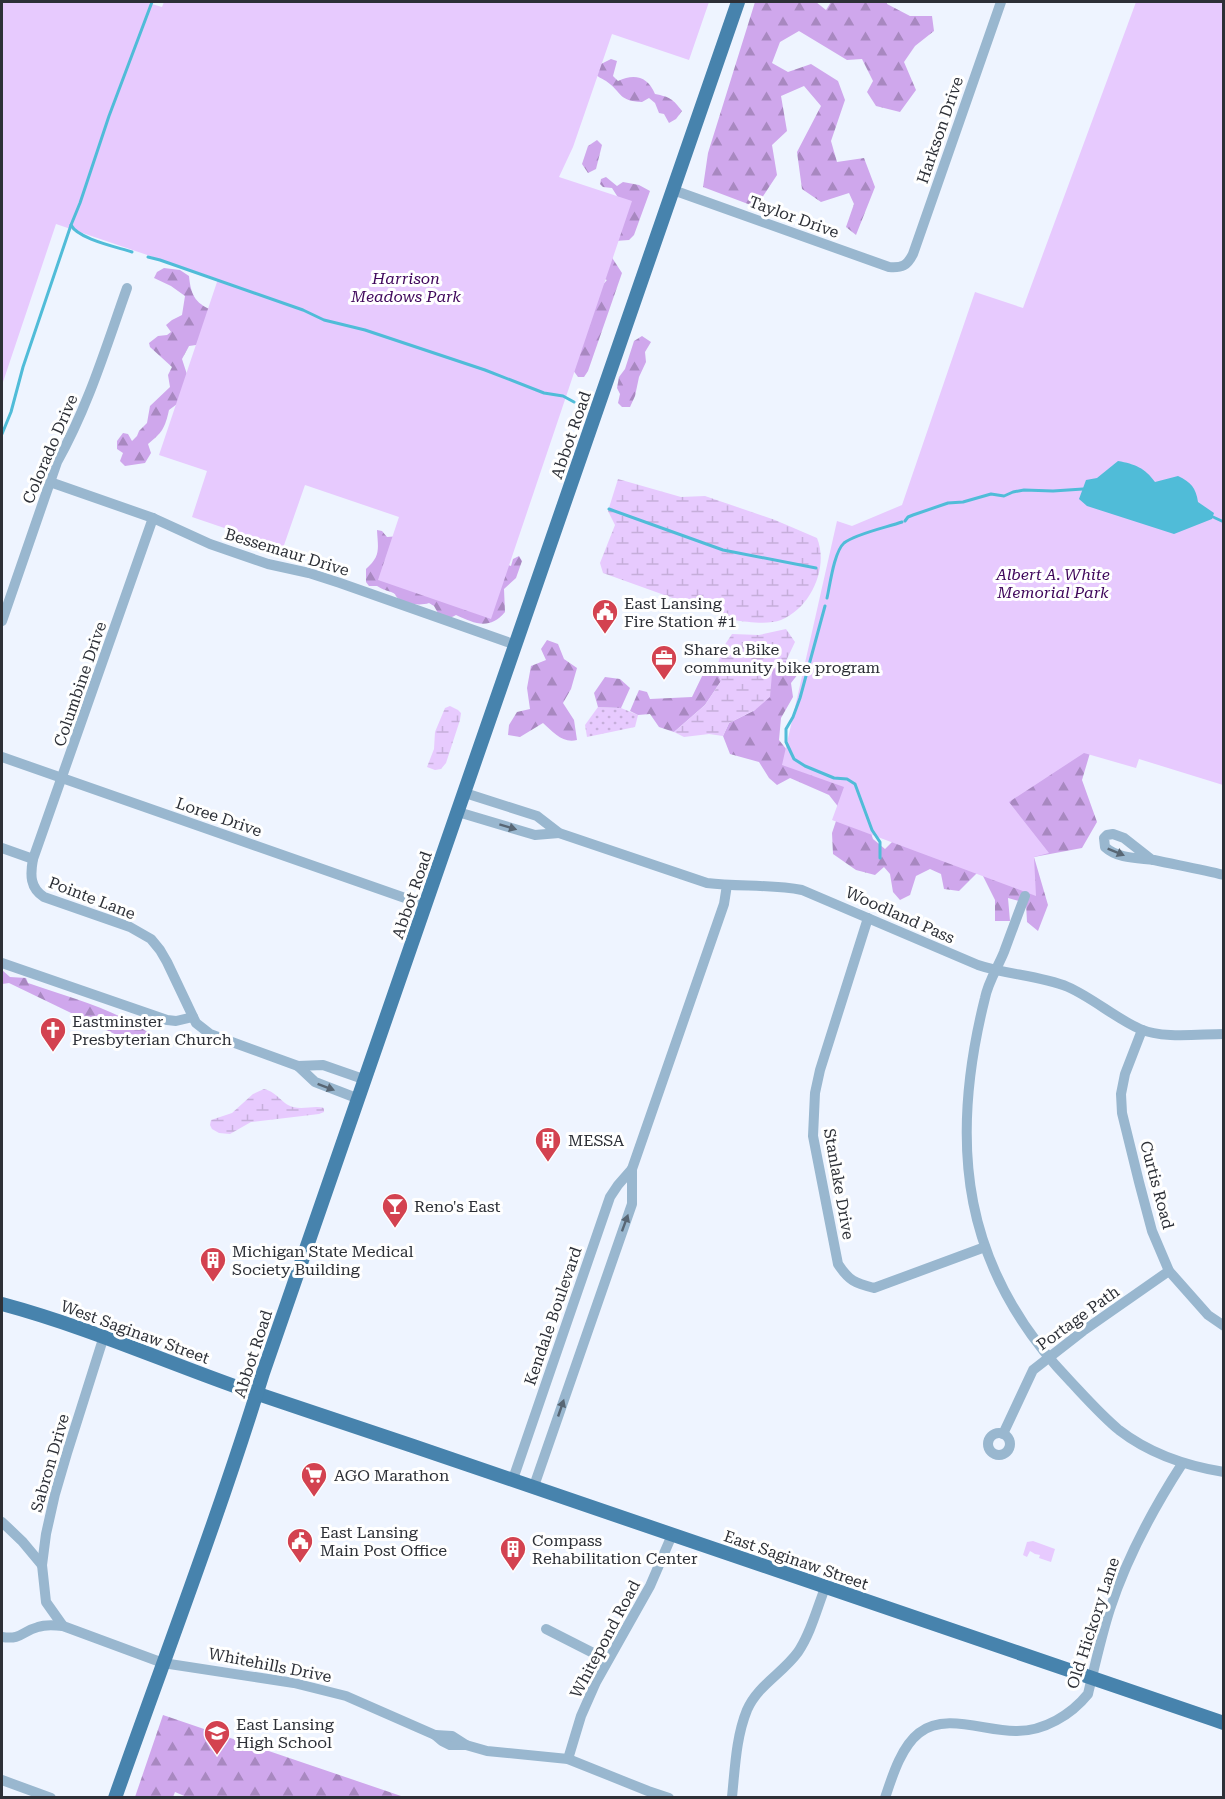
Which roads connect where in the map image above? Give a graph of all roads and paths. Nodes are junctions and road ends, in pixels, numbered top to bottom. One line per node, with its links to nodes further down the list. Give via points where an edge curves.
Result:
1 (738, 2): 3 (main road, Abbot Road)
2 (1001, 2): 4 (street, Harkson Drive, via 913,254)
3 (673, 190): 4 (street, Taylor Drive, via 890,267); 9 (main road, Abbot Road)
4 (905, 266)
5 (127, 288): 6 (street, Colorado Drive, via 88,399)
6 (50, 482): 7 (street, Bessemaur Drive); 8 (street, Colorado Drive)
7 (153, 518): 9 (street, Bessemaur Drive, via 210,544 340,583); 11 (street, Columbine Drive)
8 (2, 619)
9 (516, 645): 12 (main road, Abbot Road)
10 (2, 757): 11 (street, Loree Drive)
11 (62, 779): 16 (street, Columbine Drive); 21 (street, Loree Drive)
12 (465, 794): 13 (main road, Abbot Road); 14 (street, Woodland Pass, via 537,816)
13 (458, 812): 14 (street, Woodland Pass, one-way to 14, via 535,835); 21 (main road, Abbot Road)
14 (559, 833): 19 (street, Woodland Pass, via 707,883)
15 (2, 848): 16 (street, Pointe Lane)
16 (33, 859): 25 (street, Pointe Lane, via 31,877 36,892 130,927 156,944)
17 (1152, 860): 18 (street)
18 (1224, 875)
19 (727, 885): 22 (street, Woodland Pass, via 802,890); 31 (street, Kendale Boulevard, via 724,904)
20 (1025, 896): 24 (street)
21 (426, 905): 29 (main road, Abbot Road)
22 (867, 918): 24 (street, Woodland Pass); 32 (street, Stanlake Drive, via 820,1070 813,1114 813,1136 838,1264 858,1284 874,1288)
23 (2, 963): 25 (street, via 167,1020)
24 (996, 971): 26 (street, Woodland Pass, via 1034,976 1070,987); 32 (street, via 985,995 966,1110 969,1177)
25 (193, 1017): 28 (street, Pointe Lane, via 210,1034)
26 (1142, 1030): 27 (street, Woodland Pass); 33 (street, Curtis Road, via 1125,1074 1122,1113 1152,1231)
27 (1224, 1034)
28 (298, 1066): 29 (street, via 323,1065); 30 (street, one-way to 30, via 315,1083)
29 (366, 1080): 30 (main road, Abbot Road)
30 (359, 1100): 38 (main road, Abbot Road)
31 (632, 1169): 42 (street, Kendale Boulevard, via 610,1197); 43 (street, Kendale Boulevard, one-way to 31, via 632,1204)
32 (985, 1248): 37 (street, via 1018,1315)
33 (1169, 1270): 35 (street, Curtis Road, via 1208,1315); 37 (street, Portage Path)
34 (2, 1305): 36 (main road, West Saginaw Street)
35 (1224, 1326)
36 (104, 1336): 38 (main road, West Saginaw Street); 45 (street, Sabron Drive)
37 (1049, 1358): 39 (street, Portage Path, via 1033,1370); 40 (street, via 1118,1429)
38 (257, 1393): 42 (main road, East Saginaw Street); 56 (main road, Abbot Road)
39 (1003, 1434)
40 (1182, 1464): 41 (street); 57 (street, Old Hickory Lane, via 1130,1558 1110,1608)
41 (1224, 1472)
42 (513, 1479): 43 (main road, East Saginaw Street)
43 (534, 1486): 46 (main road, East Saginaw Street)
44 (2, 1522): 47 (street)
45 (46, 1534): 47 (street, via 36,1542); 48 (street, Sabron Drive)
46 (672, 1535): 49 (main road, East Saginaw Street); 55 (street, Whitepond Road, via 650,1586)
47 (22, 1541): 48 (street)
48 (42, 1564): 50 (street, Sabron Drive)
49 (825, 1588): 57 (main road, East Saginaw Street); 64 (street, via 798,1653 762,1687 748,1709)
50 (46, 1602): 51 (street, Sabron Drive); 52 (street, Sabron Drive)
51 (63, 1626): 52 (street); 56 (street, Whitehills Drive)
52 (36, 1627): 54 (street, via 20,1636)
53 (546, 1629): 55 (street)
54 (2, 1637)
55 (607, 1660): 59 (street, Whitepond Road)
56 (163, 1663): 59 (street, Whitehills Drive, via 310,1686 354,1699 450,1745); 62 (main road, Abbot Road)
57 (1092, 1678): 58 (main road, East Saginaw Street); 65 (street, Old Hickory Lane, via 1083,1701 1042,1726 1016,1731 951,1724 930,1727 909,1743)
58 (1224, 1723)
59 (568, 1758): 63 (street, Whitehills Drive)
60 (2, 1780): 61 (street)
61 (51, 1797)
62 (115, 1797)
63 (669, 1797)
64 (731, 1797)
65 (885, 1797)

